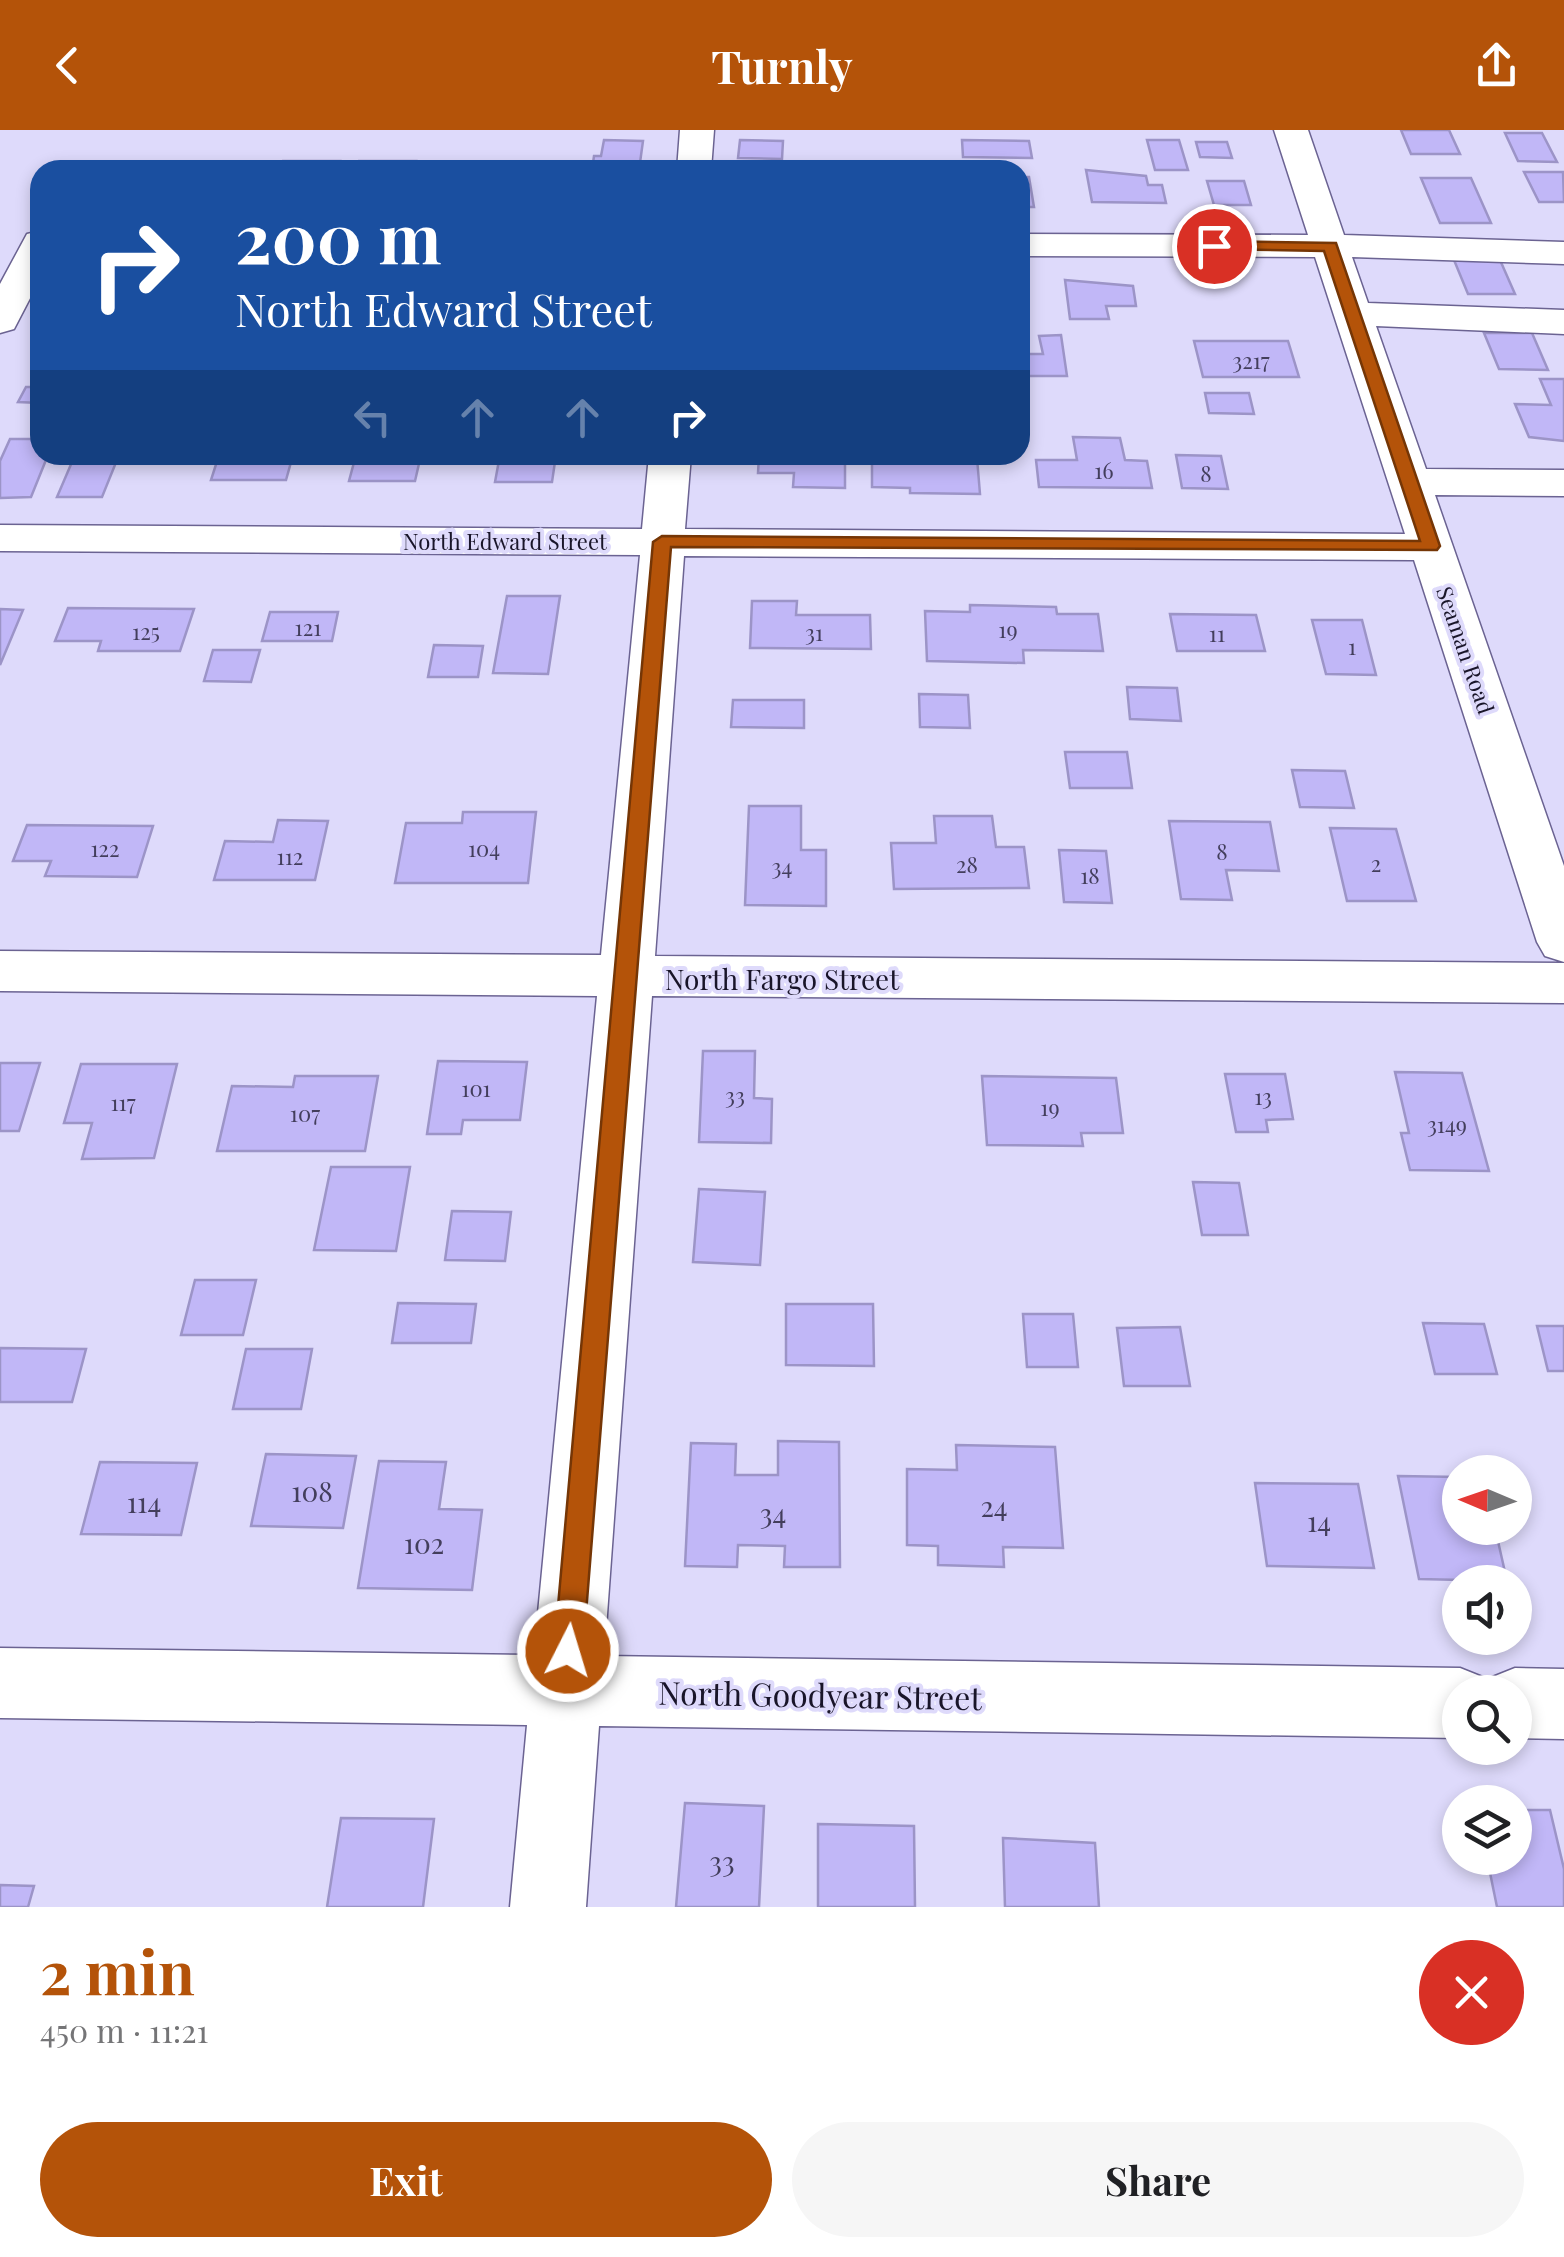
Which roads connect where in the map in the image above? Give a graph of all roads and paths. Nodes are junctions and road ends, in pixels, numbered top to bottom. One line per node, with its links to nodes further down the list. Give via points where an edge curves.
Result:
1 (697, 130): 3 (street)
2 (1291, 130): 7 (street, Seaman Road)
3 (695, 160)
4 (0, 242): 5 (street)
5 (30, 242)
6 (1030, 245): 7 (street)
7 (1330, 246): 8 (street); 10 (street, Seaman Road)
8 (1564, 253)
9 (30, 262): 11 (street)
10 (1353, 314): 12 (street); 15 (street, Seaman Road)
11 (0, 320)
12 (1564, 322)
13 (669, 465): 18 (street)
14 (1564, 483): 15 (street)
15 (1420, 514): 16 (street); 18 (street, North Edward Street); 19 (street, Seaman Road)
16 (1564, 514)
17 (0, 538): 18 (street, North Edward Street)
18 (662, 542): 21 (street)
19 (1564, 942)
20 (0, 971): 21 (street, North Fargo Street)
21 (624, 977): 22 (street, North Fargo Street); 24 (street)
22 (1564, 983)
23 (0, 1683): 24 (street, North Goodyear Street)
24 (565, 1691): 25 (street, North Goodyear Street); 28 (street)
25 (1442, 1702)
26 (1532, 1703): 27 (street)
27 (1564, 1704)
28 (548, 1907)

